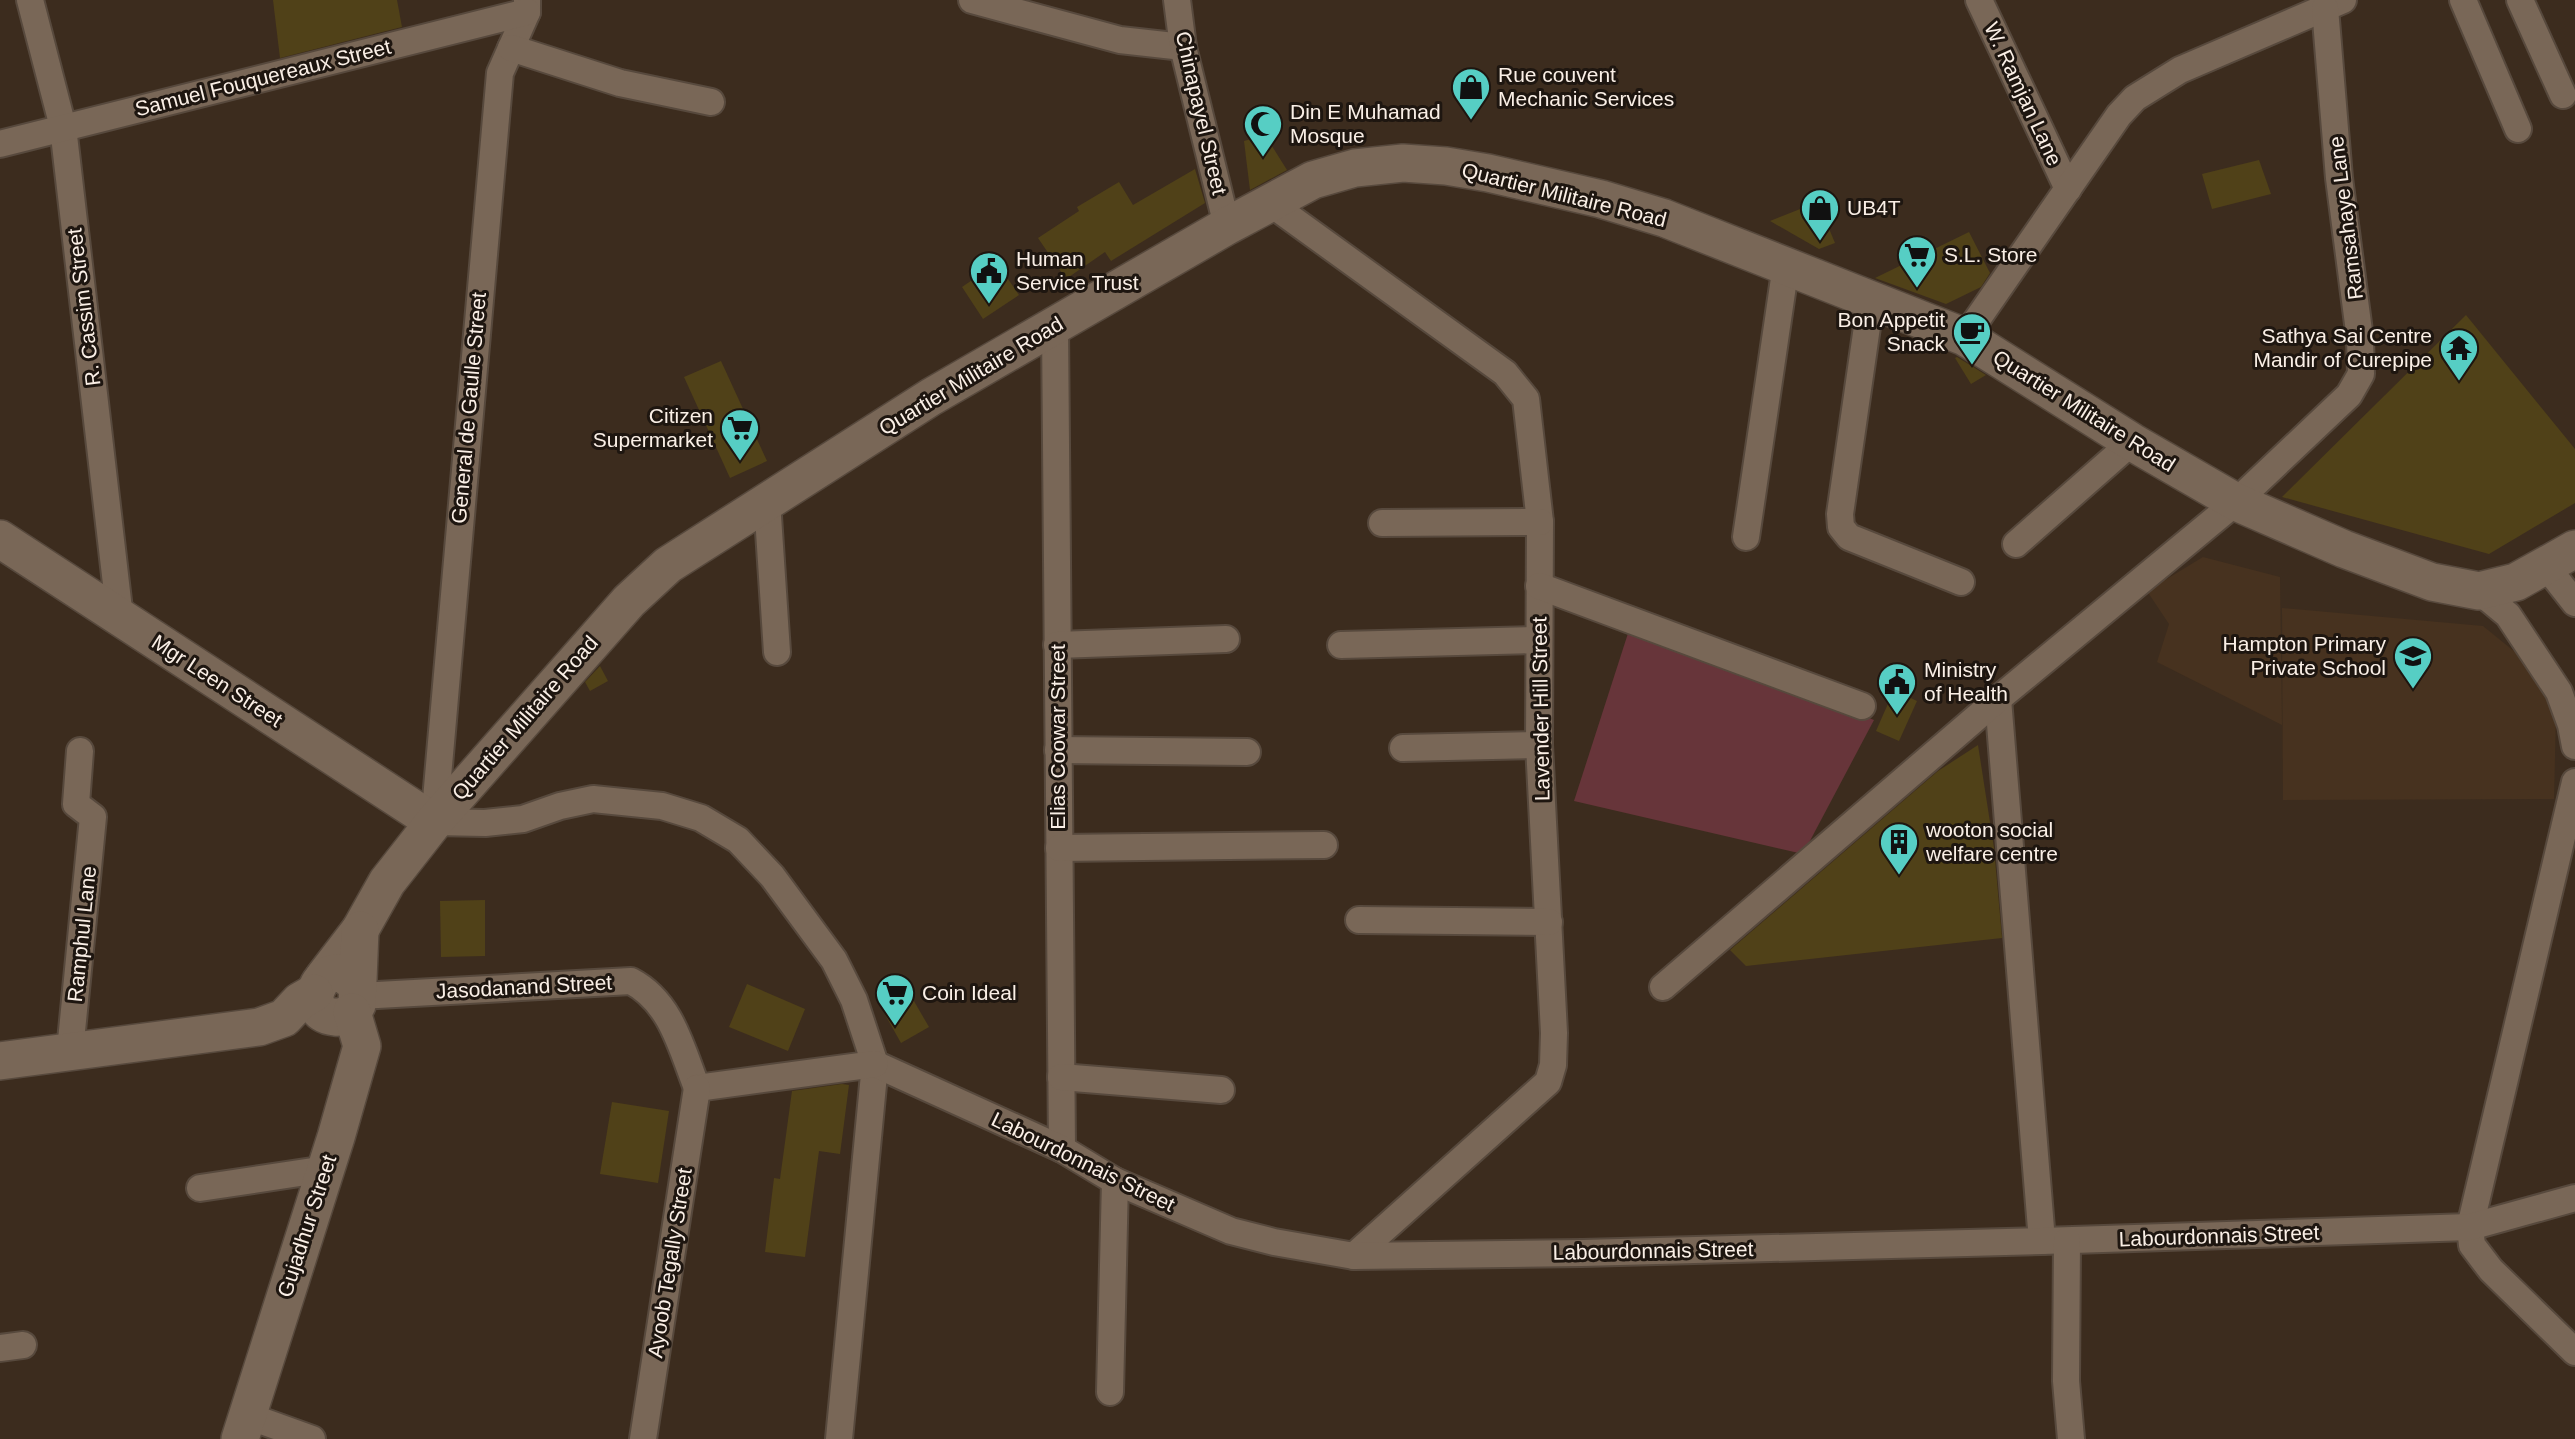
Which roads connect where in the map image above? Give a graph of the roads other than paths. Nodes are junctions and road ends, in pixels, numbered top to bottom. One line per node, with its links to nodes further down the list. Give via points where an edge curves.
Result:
1 (30, 0): 13 (street, R. Cassim Street)
2 (972, 0): 9 (street, via 1121,40)
3 (1177, 0): 9 (street, Chinapayel Street)
4 (1979, 0): 16 (street, W. Ramjan Lane)
5 (2463, 0): 14 (street)
6 (2520, 0): 11 (street)
7 (2334, 4): 16 (street, via 2180,70 2134,98); 25 (street, Ramsahaye Lane, via 2339,178 2361,374 2349,395)
8 (527, 6): 10 (street, General de Gaulle Street); 13 (street, Samuel Fouquereaux Street)
9 (1183, 47): 18 (street, Chinapayel Street)
10 (511, 48): 12 (street, via 620,83); 51 (street, General de Gaulle Street, via 500,73)
11 (2563, 96)
12 (710, 102)
13 (62, 127): 15 (street, Samuel Fouquereaux Street); 36 (street, R. Cassim Street)
14 (2518, 128)
15 (0, 144)
16 (2068, 189): 22 (street)
17 (1270, 203): 18 (main road, Quartier Militaire Road); 19 (main road, Quartier Militaire Road, via 1313,180 1355,168 1403,163 1446,166 1601,199); 26 (street, Lavender Hill Street, via 1505,373 1526,399)
18 (1227, 226): 21 (main road, Quartier Militaire Road)
19 (1786, 265): 20 (main road, Quartier Militaire Road); 28 (street)
20 (1871, 299): 22 (main road, Quartier Militaire Road); 32 (street, via 1841,527 1849,537)
21 (1055, 326): 24 (main road, Quartier Militaire Road, via 931,397); 39 (street, Elias Coowar Street)
22 (1965, 337): 23 (main road, Quartier Militaire Road)
23 (2132, 442): 25 (main road, Quartier Militaire Road); 30 (street)
24 (767, 501): 41 (street); 51 (main road, Quartier Militaire Road, via 668,565 629,601)
25 (2236, 502): 34 (main road, Quartier Militaire Road, via 2344,550 2432,582); 42 (street, Ramsahaye Lane)
26 (1539, 522): 27 (street); 33 (street, Lavender Hill Street)
27 (1382, 523)
28 (1746, 537)
29 (0, 539): 36 (main road, Mgr Leen Street)
30 (2016, 544)
31 (2560, 557): 34 (main road, Quartier Militaire Road, via 2516,582); 35 (street)
32 (1961, 582)
33 (1539, 586): 38 (street, Lavender Hill Street); 43 (street)
34 (2479, 591): 45 (street, via 2508,615 2558,692)
35 (2575, 603)
36 (120, 618): 51 (main road, Mgr Leen Street)
37 (1226, 639): 39 (street)
38 (1539, 640): 40 (street); 44 (street, Lavender Hill Street)
39 (1057, 645): 48 (street, Elias Coowar Street)
40 (1341, 645)
41 (777, 652)
42 (1998, 699): 56 (street, Ramsahaye Lane); 70 (street)
43 (1862, 706)
44 (1539, 745): 46 (street); 55 (street, Lavender Hill Street)
45 (2575, 746)
46 (1403, 748)
47 (80, 751): 58 (street, Ramphul Lane, via 76,804 93,817)
48 (1058, 751): 49 (street); 53 (street, Elias Coowar Street)
49 (1247, 752)
50 (2575, 782): 69 (street)
51 (434, 822): 57 (main road, Quartier Militaire Road, via 387,882 360,930); 60 (street, via 523,820 593,799 662,806 701,818 738,840 772,876 834,960 854,1000)
52 (1324, 845): 53 (street)
53 (1059, 848): 61 (street, Elias Coowar Street)
54 (1359, 920): 55 (street)
55 (1549, 922): 71 (street, Lavender Hill Street, via 1555,1033 1548,1082)
56 (1663, 987)
57 (341, 993): 58 (main road, via 300,1001 284,1018 259,1027); 62 (street, Jasodanand Street, via 631,981 647,989 664,1008); 65 (main road, Gujadhur Street, via 362,1046)
58 (70, 1051): 59 (main road)
59 (0, 1061)
60 (875, 1064): 62 (street); 64 (street, Labourdonnais Street); 77 (street)
61 (1061, 1077): 63 (street); 64 (street, Elias Coowar Street)
62 (697, 1088): 76 (street, Ayoob Tegally Street)
63 (1221, 1090)
64 (1062, 1149): 66 (street, Labourdonnais Street)
65 (326, 1168): 67 (street); 74 (main road, Gujadhur Street)
66 (1115, 1181): 71 (street, Labourdonnais Street, via 1231,1231); 73 (street)
67 (200, 1188)
68 (2575, 1198): 69 (street, Labourdonnais Street)
69 (2470, 1227): 70 (street, Labourdonnais Street); 72 (street, via 2472,1245 2491,1270)
70 (2055, 1241): 71 (street, Labourdonnais Street); 78 (street)
71 (1354, 1256)
72 (2575, 1352)
73 (1110, 1392)
74 (244, 1427): 75 (street)
75 (312, 1439)
76 (643, 1439)
77 (839, 1439)
78 (2071, 1439)

